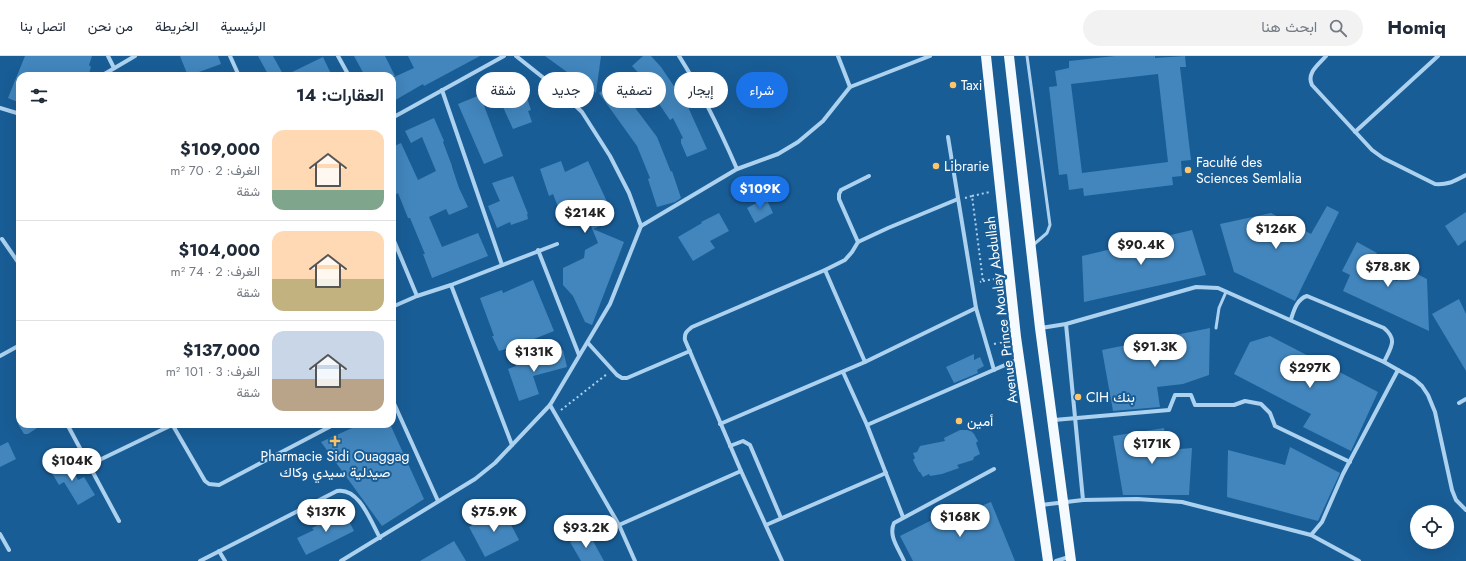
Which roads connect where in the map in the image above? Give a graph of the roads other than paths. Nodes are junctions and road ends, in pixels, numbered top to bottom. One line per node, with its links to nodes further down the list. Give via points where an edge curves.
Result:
1 (108, 56): 15 (street)
2 (135, 56): 15 (street)
3 (230, 56): 17 (street)
4 (338, 56): 18 (street)
5 (504, 56): 20 (street)
6 (516, 56): 30 (street, via 582,112 630,193)
7 (679, 56): 26 (street, via 714,118)
8 (838, 56): 19 (street)
9 (930, 56): 19 (street)
10 (986, 56): 54 (main road, Avenue Prince Moulay Abdullah)
11 (1009, 56): 35 (main road)
12 (1027, 56): 35 (lane, via 1050,225 1047,233)
13 (1326, 56): 24 (street, via 1311,73 1310,80)
14 (1438, 56): 24 (street)
15 (114, 68): 16 (street)
16 (108, 72)
17 (237, 72)
18 (347, 72)
19 (850, 87): 26 (street, via 823,121 798,142 778,154)
20 (442, 90): 23 (street); 38 (street)
21 (0, 108): 22 (street)
22 (16, 113)
23 (396, 116)
24 (1355, 132): 27 (street, via 1383,158 1435,184 1444,185)
25 (948, 137): 29 (street)
26 (737, 169): 30 (street)
27 (1466, 175)
28 (870, 176): 32 (street, via 841,190 839,194)
29 (958, 199): 32 (street); 44 (street)
30 (641, 226): 49 (street, via 610,304)
31 (2, 239): 37 (street)
32 (858, 242): 39 (street, via 845,260)
33 (557, 244): 36 (street)
34 (396, 246): 42 (street)
35 (1031, 247): 47 (main road)
36 (538, 250): 38 (street); 52 (street)
37 (16, 259)
38 (502, 265): 40 (street)
39 (825, 270): 51 (street, via 692,327 684,336); 55 (street)
40 (451, 285): 42 (street); 72 (street)
41 (1226, 292): 45 (street); 46 (street, via 1218,288 1196,288); 48 (lane, via 1219,308)
42 (417, 296): 43 (street)
43 (396, 305)
44 (976, 308): 55 (street); 57 (street)
45 (1290, 320): 56 (street); 56 (street, via 1298,302 1307,296 1384,328 1393,338)
46 (1066, 324): 47 (street); 64 (street)
47 (1040, 328): 65 (main road)
48 (1216, 328)
49 (588, 343): 51 (street, via 622,378); 52 (street)
50 (16, 347): 53 (street)
51 (690, 351): 66 (street)
52 (579, 355): 62 (street)
53 (0, 356)
54 (1019, 359): 57 (street); 82 (main road, Avenue Prince Moulay Abdullah)
55 (865, 362): 59 (street)
56 (1384, 362): 58 (street)
57 (994, 370): 67 (street)
58 (1398, 370): 74 (street); 83 (street, via 1414,379 1428,395 1435,412 1452,490 1456,500)
59 (843, 372): 66 (street); 67 (street)
60 (1466, 399): 61 (street)
61 (1459, 403)
62 (550, 405): 72 (street); 87 (street)
63 (396, 408): 80 (street)
64 (1074, 419): 65 (street); 74 (street, via 1169,410 1175,395 1191,395 1196,404 1234,405 1245,401 1261,404 1270,413 1276,426); 79 (street)
65 (1054, 420): 81 (main road)
66 (720, 424): 73 (street)
67 (867, 425): 78 (street)
68 (69, 428): 75 (street)
69 (165, 428): 75 (street)
70 (175, 428): 71 (street, via 205,481 215,485)
71 (328, 428)
72 (512, 445): 80 (street, via 475,479)
73 (730, 446): 77 (street); 85 (street, via 743,441 750,445)
74 (1350, 462): 90 (street, via 1322,522)
75 (89, 464): 86 (street)
76 (994, 469): 84 (street)
77 (741, 471): 87 (street); 88 (street)
78 (886, 473): 84 (street); 85 (street)
79 (1083, 500): 81 (street); 90 (street, via 1137,499 1182,502)
80 (438, 501): 91 (street)
81 (1063, 502): 82 (street); 94 (main road)
82 (1040, 506): 101 (main road, Avenue Prince Moulay Abdullah)
83 (1466, 510)
84 (903, 516): 100 (street, via 894,523 892,534)
85 (781, 518): 88 (street)
86 (119, 521)
87 (619, 525): 98 (street)
88 (766, 525): 99 (street)
89 (0, 534): 92 (street)
90 (1311, 535): 103 (street)
91 (380, 538): 93 (street, via 360,501 350,492 341,490); 97 (street)
92 (9, 550)
93 (219, 551): 95 (street); 96 (street)
94 (1071, 559): 102 (street)
95 (200, 561)
96 (225, 561)
97 (341, 561)
98 (635, 561)
99 (782, 561)
100 (904, 561)
101 (1048, 561)
102 (1056, 561)
103 (1359, 561)

